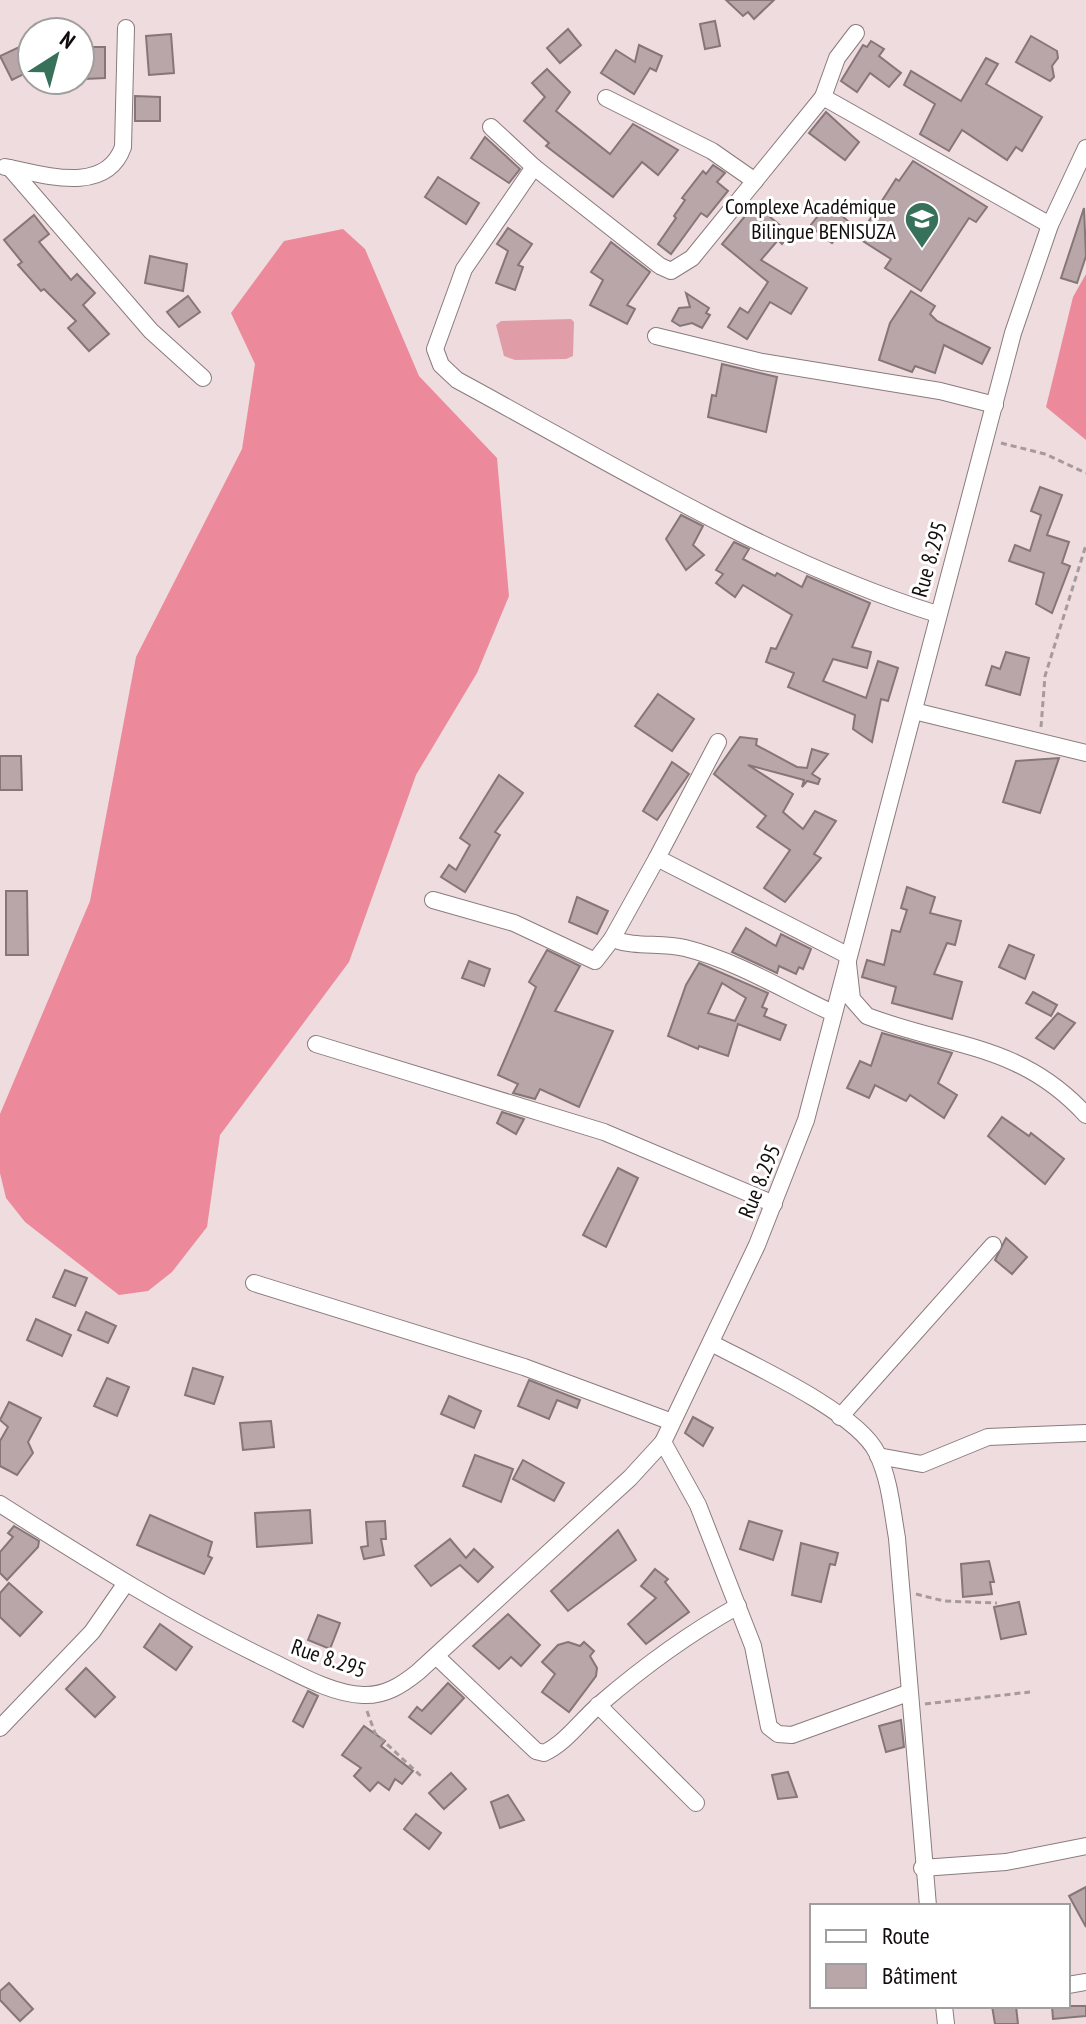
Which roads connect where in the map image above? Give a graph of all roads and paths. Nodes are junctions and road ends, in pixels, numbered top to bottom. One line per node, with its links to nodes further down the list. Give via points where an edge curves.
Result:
1 (126, 28): 7 (street, via 123,147 117,162 104,174 86,179)
2 (856, 33): 3 (street, via 837,58)
3 (823, 97): 9 (street); 10 (street)
4 (606, 98): 9 (street, via 712,151)
5 (491, 127): 8 (street)
6 (1086, 148): 10 (street, Rue 8.295)
7 (5, 167): 12 (street, via 151,331)
8 (534, 167): 9 (street, via 671,271 692,258); 17 (street, via 464,269 435,349 441,365 457,380 741,532 889,599)
9 (755, 181)
10 (1050, 225): 13 (street, Rue 8.295)
11 (656, 336): 13 (street, via 762,362)
12 (203, 378)
13 (995, 405): 14 (street, Rue 8.295)
14 (986, 439): 15 (path, via 1045,454); 17 (street, Rue 8.295)
15 (1086, 473)
16 (1086, 545): 20 (path, via 1045,676)
17 (937, 614): 18 (street, Rue 8.295)
18 (914, 711): 20 (street); 25 (street, Rue 8.295)
19 (718, 742): 22 (street)
20 (1039, 742): 21 (street)
21 (1086, 753)
22 (657, 858): 24 (street); 25 (street)
23 (433, 900): 24 (street, via 514,923 595,961)
24 (612, 939): 26 (street, via 709,955)
25 (847, 955): 26 (street, Rue 8.295); 28 (street, via 852,999 867,1016 1006,1056 1037,1072)
26 (833, 1013): 29 (street, Rue 8.295, via 806,1120)
27 (316, 1044): 29 (street, via 604,1132)
28 (1086, 1115)
29 (774, 1204): 32 (street, Rue 8.295)
30 (993, 1245): 33 (street)
31 (254, 1283): 34 (street, via 524,1367)
32 (713, 1344): 33 (street); 34 (street, Rue 8.295)
33 (840, 1417): 37 (street)
34 (672, 1422): 36 (street, Rue 8.295)
35 (1086, 1433): 37 (street, via 988,1437 922,1464)
36 (663, 1442): 42 (street, via 698,1505); 43 (street, Rue 8.295)
37 (878, 1456): 40 (street, via 897,1538)
38 (0, 1504): 39 (street, Rue 8.295)
39 (126, 1583): 45 (street, Rue 8.295, via 291,1671); 48 (street, via 92,1632)
40 (901, 1591): 41 (path, via 944,1601); 46 (street)
41 (997, 1603)
42 (738, 1606): 46 (street, via 753,1646 769,1727 778,1734 792,1735); 47 (street, via 666,1650)
43 (436, 1656): 45 (street, Rue 8.295, via 397,1688); 47 (street, via 536,1751 556,1747)
44 (1030, 1692): 46 (path)
45 (363, 1695): 49 (path, via 375,1733)
46 (909, 1699): 52 (street)
47 (598, 1705): 50 (street)
48 (0, 1728)
49 (422, 1777)
50 (696, 1803)
51 (1086, 1846): 52 (street, via 1006,1862)
52 (922, 1868): 53 (street)
53 (928, 1904)

